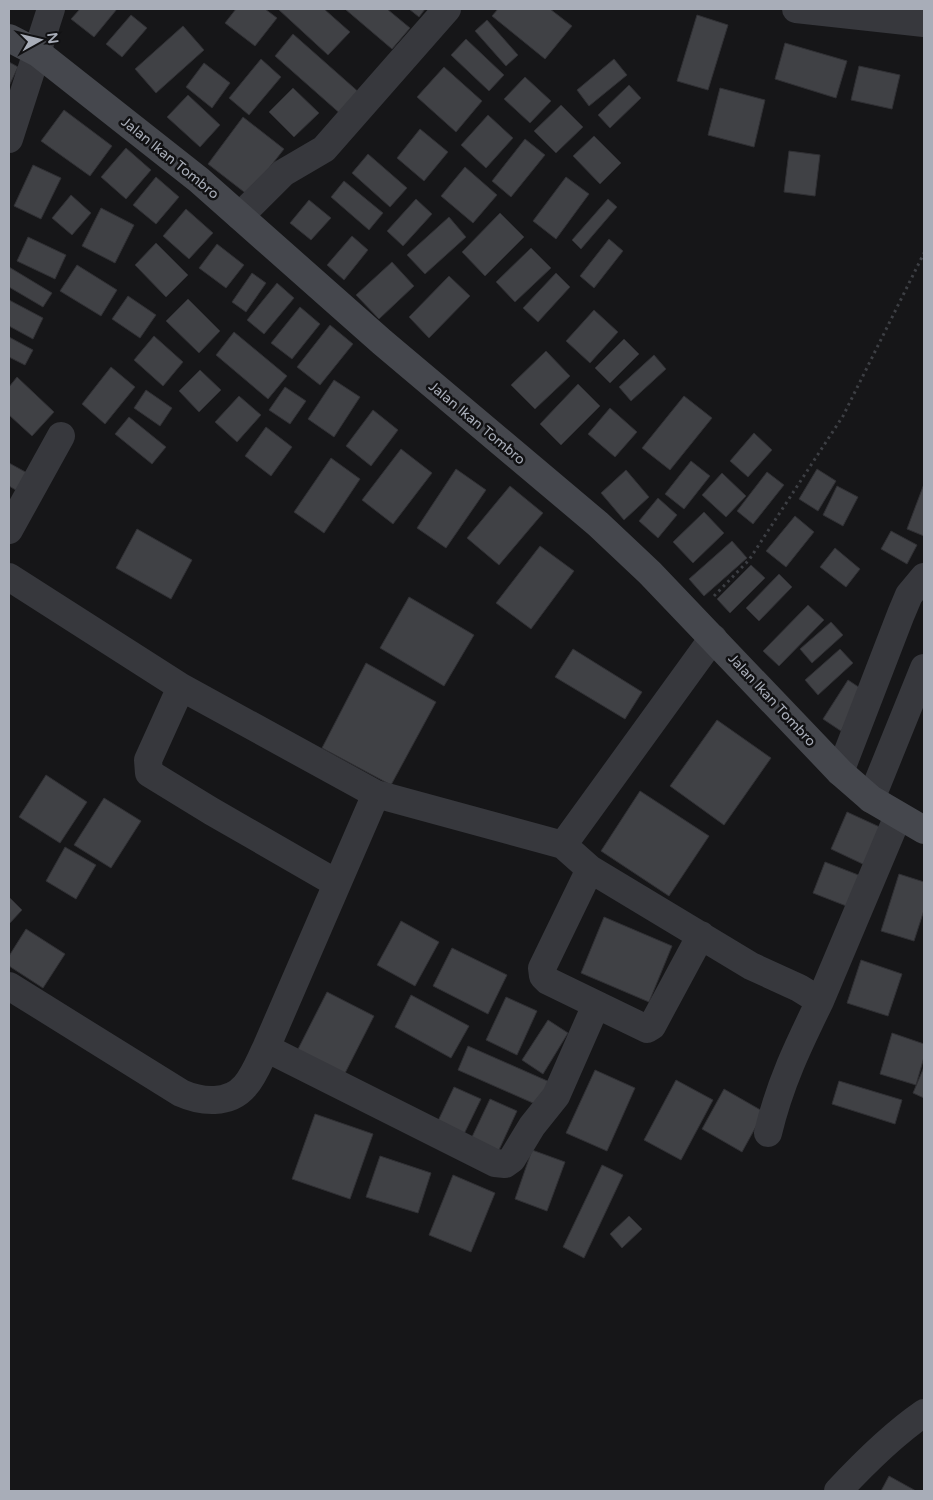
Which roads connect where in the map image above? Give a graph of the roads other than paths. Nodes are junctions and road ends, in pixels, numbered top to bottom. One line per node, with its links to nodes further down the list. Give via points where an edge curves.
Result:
1 (52, 9): 6 (street)
2 (447, 9): 8 (street, via 324,149 283,173)
3 (807, 10): 4 (street)
4 (921, 18)
5 (9, 38): 6 (street, Jalan Ikan Tombro)
6 (38, 53): 7 (street); 8 (street, Jalan Ikan Tombro)
7 (9, 139)
8 (240, 216): 13 (street, Jalan Ikan Tombro, via 382,342 598,524 650,572)
9 (60, 436): 10 (street)
10 (9, 530)
11 (924, 576): 16 (street, via 909,595 900,614)
12 (9, 577): 15 (street)
13 (713, 638): 16 (street, Jalan Ikan Tombro); 21 (street)
14 (924, 668): 18 (street)
15 (181, 687): 17 (street); 23 (street, via 148,760 149,773)
16 (840, 772): 18 (street, Jalan Ikan Tombro)
17 (376, 794): 21 (street); 23 (street)
18 (872, 799): 19 (street, Jalan Ikan Tombro)
19 (898, 816): 20 (street, Jalan Ikan Tombro); 26 (street)
20 (924, 830)
21 (563, 845): 22 (street)
22 (590, 869): 24 (street); 27 (street, via 542,971 548,981)
23 (336, 883): 28 (street)
24 (700, 935): 26 (street, via 751,966); 27 (street, via 652,1026 642,1028)
25 (9, 986): 28 (street, via 46,1012 193,1098 228,1098 239,1092)
26 (820, 1000): 29 (street, via 789,1065)
27 (596, 1005): 28 (street, via 556,1096 512,1159 505,1164 495,1162)
28 (266, 1048)
29 (768, 1133)
30 (924, 1413): 31 (street, via 900,1429)
31 (838, 1491)

